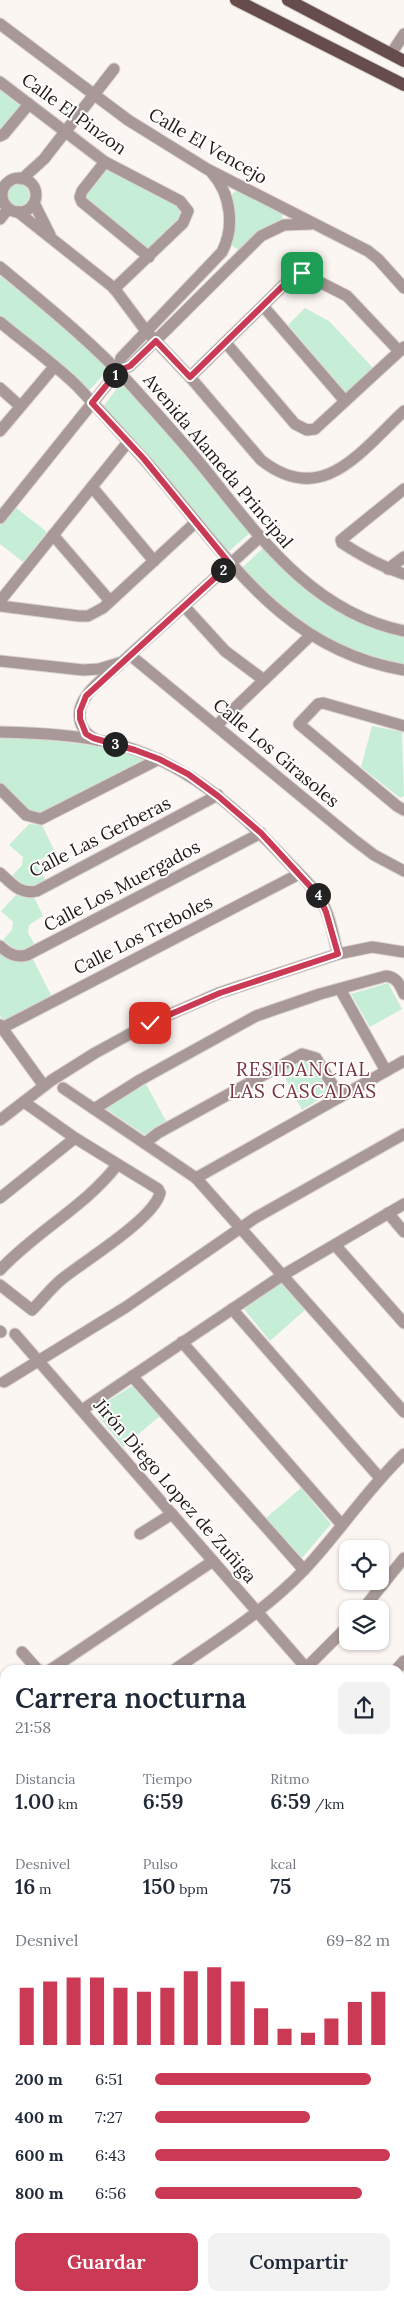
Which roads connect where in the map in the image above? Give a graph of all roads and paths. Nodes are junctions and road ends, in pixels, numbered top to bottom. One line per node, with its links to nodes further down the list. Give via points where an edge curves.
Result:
1 (237, 0): 9 (main road)
2 (288, 0): 5 (main road)
3 (0, 24): 10 (street, Calle El Vencejo)
4 (404, 34): 5 (street)
5 (391, 54): 6 (main road)
6 (404, 60)
7 (114, 69): 10 (street)
8 (0, 82): 11 (street, Calle El Pinzon)
9 (404, 85)
10 (94, 96): 12 (street); 16 (street, Calle El Vencejo)
11 (29, 104): 12 (street, Calle El Pinzon); 13 (street)
12 (66, 132): 14 (street); 15 (street, Calle El Pinzon)
13 (0, 136)
14 (44, 159): 17 (street); 19 (street)
15 (106, 162): 26 (street, via 82,191 82,202); 26 (street, Calle El Pinzon, via 180,201 188,211 183,223)
16 (207, 169): 23 (street, Calle El Vencejo); 25 (street, via 219,181 228,206 229,231)
17 (22, 179): 18 (street); 19 (street)
18 (2, 185): 21 (street)
19 (33, 187): 20 (street, via 36,194)
20 (34, 203): 21 (street, via 28,210); 24 (street)
21 (7, 205): 22 (street); 24 (street)
22 (0, 219)
23 (314, 224): 27 (street, via 296,223 272,230 261,236); 29 (street, Calle El Vencejo, via 368,251)
24 (52, 239): 30 (street)
25 (225, 246): 27 (street); 33 (street)
26 (148, 257): 30 (street, Calle El Pinzon)
27 (240, 257): 34 (street)
28 (0, 268): 38 (street, Avenida Alameda Principal)
29 (404, 288)
30 (114, 289): 33 (street)
31 (263, 306): 35 (street); 36 (street, via 293,276 302,273 347,296); 41 (street)
32 (0, 322): 37 (street)
33 (146, 331): 34 (street); 38 (street, via 121,358)
34 (156, 341): 38 (street, via 130,366); 39 (street)
35 (226, 343): 39 (street); 41 (street, via 300,428 315,429)
36 (401, 349): 41 (street)
37 (54, 367): 42 (street); 43 (street)
38 (118, 371): 42 (street); 52 (street, Avenida Alameda Principal, via 200,463)
39 (190, 377): 44 (street, via 261,460 280,473 303,480 336,472)
40 (0, 388): 43 (street)
41 (345, 401)
42 (92, 403): 46 (street); 49 (street)
43 (20, 406): 45 (street)
44 (404, 411)
45 (0, 432)
46 (128, 442): 47 (street); 50 (street)
47 (92, 488): 51 (street); 54 (street)
48 (404, 489): 56 (street, via 341,540)
49 (0, 518)
50 (196, 522): 54 (street); 55 (street)
51 (54, 535): 58 (street); 59 (street)
52 (260, 537): 55 (street); 62 (street, Avenida Alameda Principal, via 302,580 339,607)
53 (404, 557): 56 (street)
54 (154, 561): 59 (street)
55 (230, 564): 61 (street); 63 (street, via 267,602)
56 (388, 569): 57 (street)
57 (404, 574)
58 (0, 601)
59 (110, 601): 60 (street, via 88,616)
60 (0, 606)
61 (184, 606): 64 (street); 68 (street, via 225,651)
62 (404, 630)
63 (311, 635): 67 (street, via 365,661); 68 (street)
64 (126, 658): 66 (street, via 99,669); 69 (street); 71 (street, Calle Los Girasoles)
65 (0, 661): 66 (street)
66 (83, 670): 69 (street, via 93,679)
67 (404, 670)
68 (264, 680): 71 (street)
69 (86, 696): 70 (street)
70 (80, 711): 74 (street, via 69,730); 75 (street, via 86,734)
71 (216, 726): 81 (street, Calle Los Girasoles, via 353,839)
72 (404, 726): 79 (street, via 322,703 299,724)
73 (0, 732): 74 (street)
74 (53, 735): 75 (street)
75 (101, 741): 76 (street)
76 (159, 759): 77 (street, via 41,819 26,815); 78 (street, via 188,774)
77 (0, 789)
78 (218, 796): 80 (street); 82 (street, Calle Las Gerberas, via 37,891 21,891)
79 (404, 810)
80 (261, 833): 83 (street); 84 (street, Calle Los Muergados, via 27,955 17,956)
81 (404, 871)
82 (0, 873)
83 (299, 874): 86 (street, via 319,896); 89 (street, Calle Los Treboles)
84 (0, 946)
85 (404, 952): 86 (street, via 372,947)
86 (338, 954): 92 (street, via 220,993 150,1023)
87 (340, 989): 88 (street, via 386,976 397,981); 91 (street); 96 (street, via 256,1016)
88 (404, 994)
89 (1, 1027): 92 (street)
90 (404, 1061): 91 (street)
91 (386, 1071): 94 (street)
92 (44, 1086): 95 (street)
93 (63, 1088): 96 (street)
94 (340, 1097): 100 (street, via 316,1058 302,1054 166,1128); 102 (street)
95 (24, 1102): 97 (street); 99 (street)
96 (94, 1109): 100 (street)
97 (0, 1120)
98 (404, 1134): 106 (street)
99 (75, 1138): 101 (street); 103 (street)
100 (145, 1143): 102 (street)
101 (117, 1165): 109 (street, via 106,1180 18,1251); 111 (street, via 160,1193 138,1222 60,1280 32,1310)
102 (196, 1178): 106 (street)
103 (0, 1198)
104 (404, 1204): 105 (street)
105 (388, 1214): 107 (street); 108 (street)
106 (241, 1228): 110 (street); 116 (street, via 126,1307)
107 (404, 1232)
108 (335, 1245): 110 (street); 113 (street)
109 (0, 1270)
110 (283, 1275): 112 (street); 120 (street)
111 (0, 1285)
112 (232, 1309): 115 (street); 122 (street)
113 (404, 1323)
114 (15, 1334): 116 (street, Jirón Diego Lopez de Zuñiga)
115 (182, 1342): 117 (street); 124 (street)
116 (39, 1361): 118 (street); 119 (street, Jirón Diego Lopez de Zuñiga)
117 (132, 1376): 119 (street); 128 (street)
118 (4, 1382)
119 (82, 1410): 123 (street, Jirón Diego Lopez de Zuñiga)
120 (404, 1412)
121 (404, 1454): 122 (street)
122 (379, 1477): 124 (street)
123 (172, 1514): 125 (street); 127 (street, Jirón Diego Lopez de Zuñiga)
124 (342, 1525): 128 (street)
125 (140, 1534)
126 (404, 1558): 129 (street)
127 (213, 1561): 130 (street, Jirón Diego Lopez de Zuñiga); 134 (street)
128 (304, 1570): 130 (street)
129 (370, 1600)
130 (258, 1612): 135 (street); 136 (street, Jirón Diego Lopez de Zuñiga)
131 (339, 1635): 137 (street)
132 (22, 1652): 133 (street)
133 (34, 1665)
134 (57, 1665)
135 (181, 1665)
136 (303, 1665)
137 (310, 1665)

